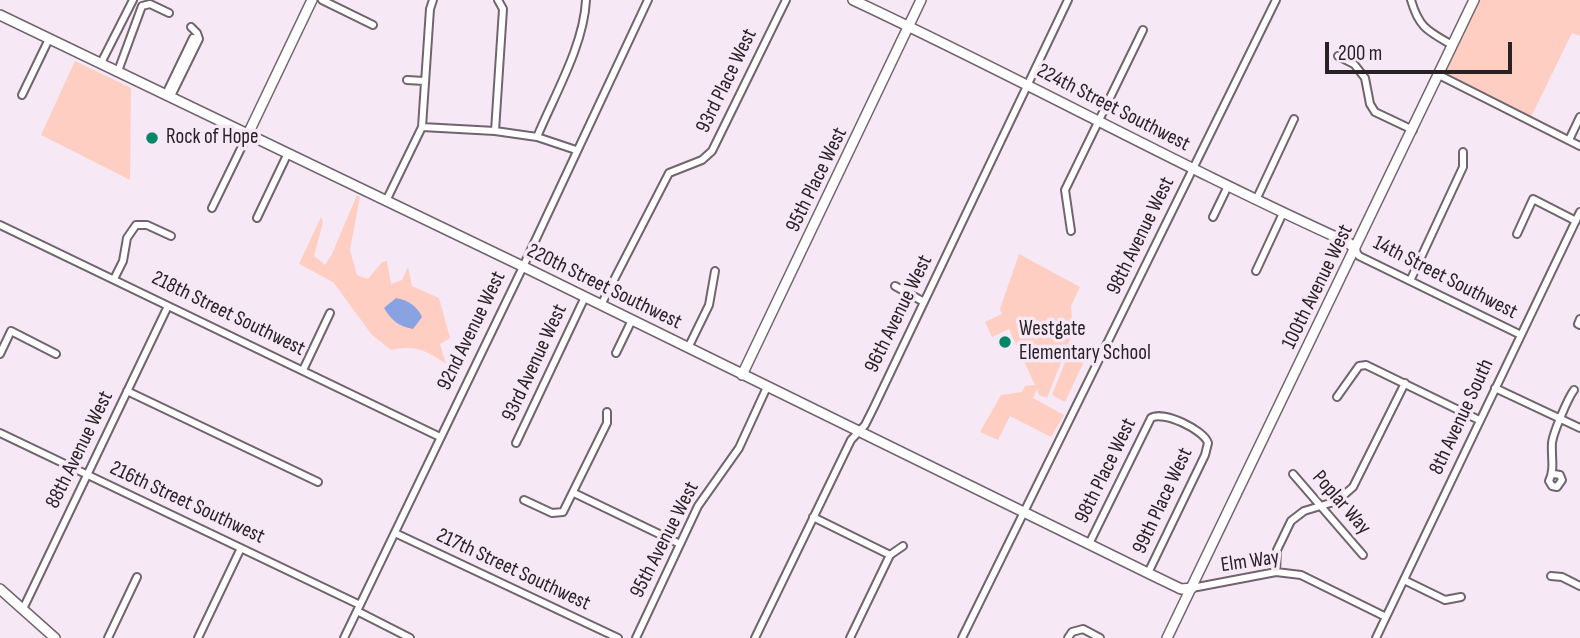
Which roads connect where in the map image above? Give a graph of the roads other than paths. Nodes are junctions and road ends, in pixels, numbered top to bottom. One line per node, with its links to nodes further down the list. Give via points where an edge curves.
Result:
1 (133, 0): 25 (street)
2 (312, 0): 39 (main road)
3 (322, 0): 17 (street)
4 (433, 0): 29 (street)
5 (498, 0): 38 (street, via 503,9)
6 (586, 0): 40 (street, via 576,44)
7 (648, 0): 43 (street, 92nd Avenue West)
8 (786, 0): 69 (street, 93rd Place West, via 712,151 670,173)
9 (853, 0): 18 (main road, 224th Street Southwest)
10 (921, 0): 18 (main road, 95th Place West)
11 (1068, 0): 30 (street, 96th Avenue West)
12 (1276, 0): 46 (street, 98th Avenue West)
13 (1411, 0): 23 (street, via 1423,28)
14 (1474, 0): 23 (main road, 100th Avenue West)
15 (169, 13): 26 (street, via 150,4 142,6)
16 (0, 15): 21 (main road, 220th Street Southwest)
17 (373, 26)
18 (909, 26): 30 (main road, 224th Street Southwest); 79 (main road, 95th Place West)
19 (191, 27): 32 (street, via 198,39)
20 (1143, 30): 35 (street)
21 (49, 38): 25 (main road, 220th Street Southwest); 31 (street)
22 (193, 38): 32 (street)
23 (1452, 45): 27 (main road, 100th Avenue West)
24 (1338, 56): 37 (street, via 1354,64 1365,78 1375,112)
25 (102, 63): 26 (main road, 220th Street Southwest)
26 (118, 71): 32 (main road, 220th Street Southwest)
27 (1439, 75): 37 (main road, 100th Avenue West); 41 (street)
28 (407, 80): 29 (street)
29 (424, 81): 36 (street)
30 (1028, 85): 35 (main road, 224th Street Southwest); 68 (street, 96th Avenue West)
31 (22, 95)
32 (169, 95): 39 (main road, 220th Street Southwest)
33 (1580, 117): 41 (street)
34 (1294, 119): 48 (street)
35 (1098, 121): 46 (main road, 224th Street Southwest); 57 (street, via 1065,190)
36 (422, 127): 38 (street); 49 (street)
37 (1413, 130): 60 (main road, 100th Avenue West)
38 (495, 131): 40 (street)
39 (248, 134): 45 (main road, 220th Street Southwest); 50 (street)
40 (537, 137): 43 (street)
41 (1569, 140): 42 (street)
42 (1580, 146)
43 (576, 150): 61 (street, 92nd Avenue West)
44 (1463, 152): 65 (street, via 1463,167)
45 (288, 153): 49 (main road, 220th Street Southwest); 54 (street)
46 (1194, 169): 47 (main road, 224th Street Southwest); 102 (street, 98th Avenue West)
47 (1228, 186): 48 (main road, 224th Street Southwest); 53 (street)
48 (1256, 200): 52 (main road, 224th Street Southwest)
49 (386, 201): 61 (main road, 220th Street Southwest)
50 (212, 208)
51 (1580, 212): 55 (street, 8th Avenue South)
52 (1283, 213): 60 (main road, 224th Street Southwest); 63 (street)
53 (1213, 217)
54 (257, 218)
55 (1576, 221): 58 (street, via 1533,199); 73 (street, 8th Avenue South)
56 (0, 225): 64 (street, 218th Street Southwest)
57 (1071, 231)
58 (1517, 234)
59 (171, 236): 64 (street, via 136,225)
60 (1355, 250): 65 (street, 14th Street Southwest); 117 (main road, 100th Avenue West)
61 (522, 266): 67 (main road, 220th Street Southwest); 92 (street, 92nd Avenue West)
62 (715, 271): 74 (street, via 709,305)
63 (1256, 271)
64 (114, 279): 70 (street, 218th Street Southwest)
65 (1410, 281): 73 (street, 14th Street Southwest)
66 (895, 286): 68 (street)
67 (585, 297): 69 (main road, 220th Street Southwest); 93 (street, 93rd Avenue West)
68 (925, 302): 90 (street, 96th Avenue West)
69 (601, 304): 72 (main road, 220th Street Southwest)
70 (169, 306): 78 (street, 218th Street Southwest); 84 (street, 88th Avenue West)
71 (330, 313): 78 (street)
72 (632, 320): 74 (main road, 220th Street Southwest); 75 (street)
73 (1521, 335): 82 (street, 8th Avenue South)
74 (688, 348): 79 (main road, 220th Street Southwest)
75 (616, 353)
76 (0, 354): 77 (street, via 11,331)
77 (56, 354)
78 (303, 370): 92 (street, 218th Street Southwest)
79 (742, 375): 81 (main road, 220th Street Southwest)
80 (1405, 383): 85 (street, via 1359,366); 88 (street); 101 (street, via 1353,487)
81 (767, 387): 90 (main road, 220th Street Southwest); 105 (street, 95th Avenue West, via 739,448 703,498)
82 (1495, 388): 87 (street); 88 (street, 8th Avenue South)
83 (1574, 390): 87 (street)
84 (127, 391): 97 (street, 88th Avenue West); 98 (street)
85 (1337, 397)
86 (607, 412): 99 (street, via 607,423)
87 (1561, 419): 89 (street); 96 (street, via 1552,440)
88 (1479, 420): 115 (street, 8th Avenue South)
89 (1580, 428)
90 (859, 432): 102 (main road, 220th Street Southwest); 103 (street, 96th Avenue West)
91 (0, 433): 97 (street, 216th Street Southwest)
92 (440, 437): 104 (street, 92nd Avenue West)
93 (516, 443)
94 (1208, 443): 106 (street, 98th Place West, via 1202,433 1156,415 1147,423); 112 (street, 99th Place West)
95 (1293, 474): 101 (street, Poplar Way)
96 (1554, 474)
97 (87, 475): 108 (street, 216th Street Southwest); 121 (street, 88th Avenue West)
98 (318, 482)
99 (573, 493): 100 (street, via 558,514); 105 (street)
100 (524, 500)
101 (1320, 507): 110 (street, Poplar Way); 111 (street, via 1304,511 1292,521 1277,550)
102 (1023, 512): 106 (main road, 220th Street Southwest); 132 (street, 98th Avenue West)
103 (813, 517): 109 (street); 130 (street, 96th Avenue West)
104 (395, 533): 120 (street, 92nd Avenue West); 128 (street, 217th Street Southwest)
105 (680, 544): 129 (street, 95th Avenue West)
106 (1089, 544): 112 (main road, 220th Street Southwest)
107 (903, 546): 109 (street)
108 (241, 548): 120 (street, 216th Street Southwest); 125 (street)
109 (890, 555): 131 (street)
110 (1363, 555)
111 (1276, 572): 117 (street, Elm Way); 122 (street, Elm Way, via 1301,575)
112 (1148, 573): 117 (main road, 220th Street Southwest, via 1181,589)
113 (1551, 576): 116 (street)
114 (137, 578): 124 (street)
115 (1404, 580): 119 (street, via 1445,600); 122 (street, 8th Avenue South)
116 (1580, 586)
117 (1192, 588): 135 (main road, 100th Avenue West)
118 (0, 589): 121 (main road)
119 (1461, 597)
120 (359, 608): 126 (street, 92nd Avenue West); 127 (street, 216th Street Southwest)
121 (23, 609): 123 (main road)
122 (1387, 617): 136 (street, 8th Avenue South)
123 (55, 638)
124 (108, 638)
125 (198, 638)
126 (344, 638)
127 (411, 638)
128 (618, 638)
129 (636, 638)
130 (755, 638)
131 (850, 638)
132 (962, 638)
133 (1068, 638): 134 (street, via 1083,628)
134 (1100, 638)
135 (1167, 638)
136 (1376, 638)

